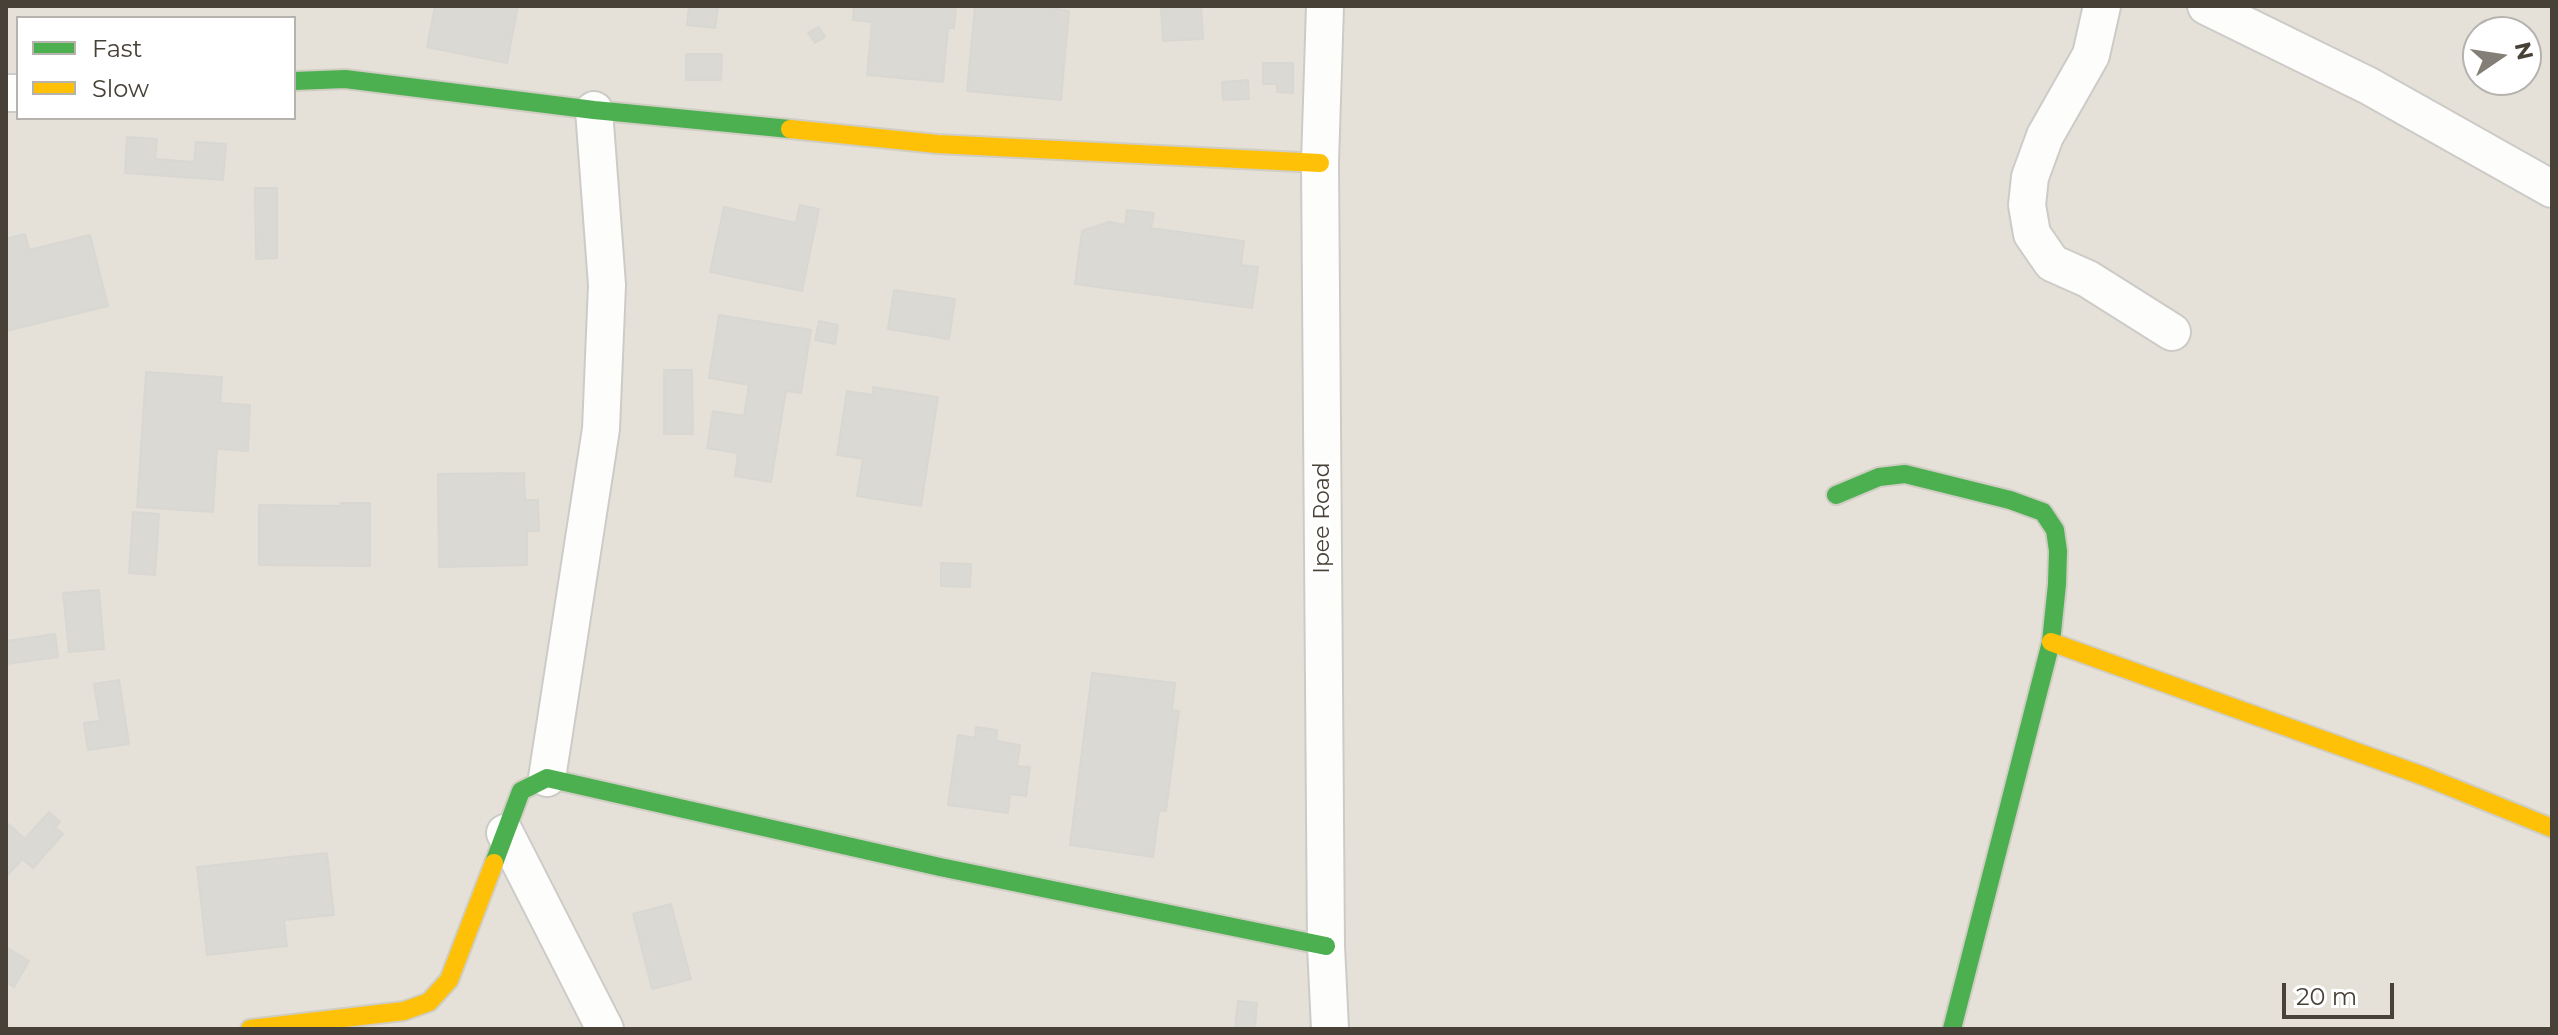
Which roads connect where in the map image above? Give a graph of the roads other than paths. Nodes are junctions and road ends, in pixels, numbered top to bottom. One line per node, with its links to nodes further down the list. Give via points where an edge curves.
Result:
1 (1325, 6): 6 (street, Ipee Road)
2 (2102, 6): 8 (street, via 2091,55 2045,136 2030,177 2032,234 2052,263 2088,279)
3 (2206, 6): 7 (street, via 2369,86)
4 (296, 81): 5 (street, via 345,79)
5 (594, 110): 6 (street, via 937,144); 11 (street, via 607,285 601,429)
6 (1320, 163): 14 (street, Ipee Road)
7 (2552, 189)
8 (2172, 332)
9 (1836, 495): 10 (street, via 1879,477 1905,474 2043,512 2055,530 2058,551)
10 (2051, 642): 12 (street); 18 (street)
11 (547, 778): 13 (street, via 521,791); 14 (street, via 940,867)
12 (2552, 828)
13 (505, 833): 15 (street, via 449,980 429,1002 404,1011); 16 (street)
14 (1326, 946): 17 (street, Ipee Road)
15 (250, 1029)
16 (605, 1029)
17 (1330, 1029)
18 (1952, 1029)

